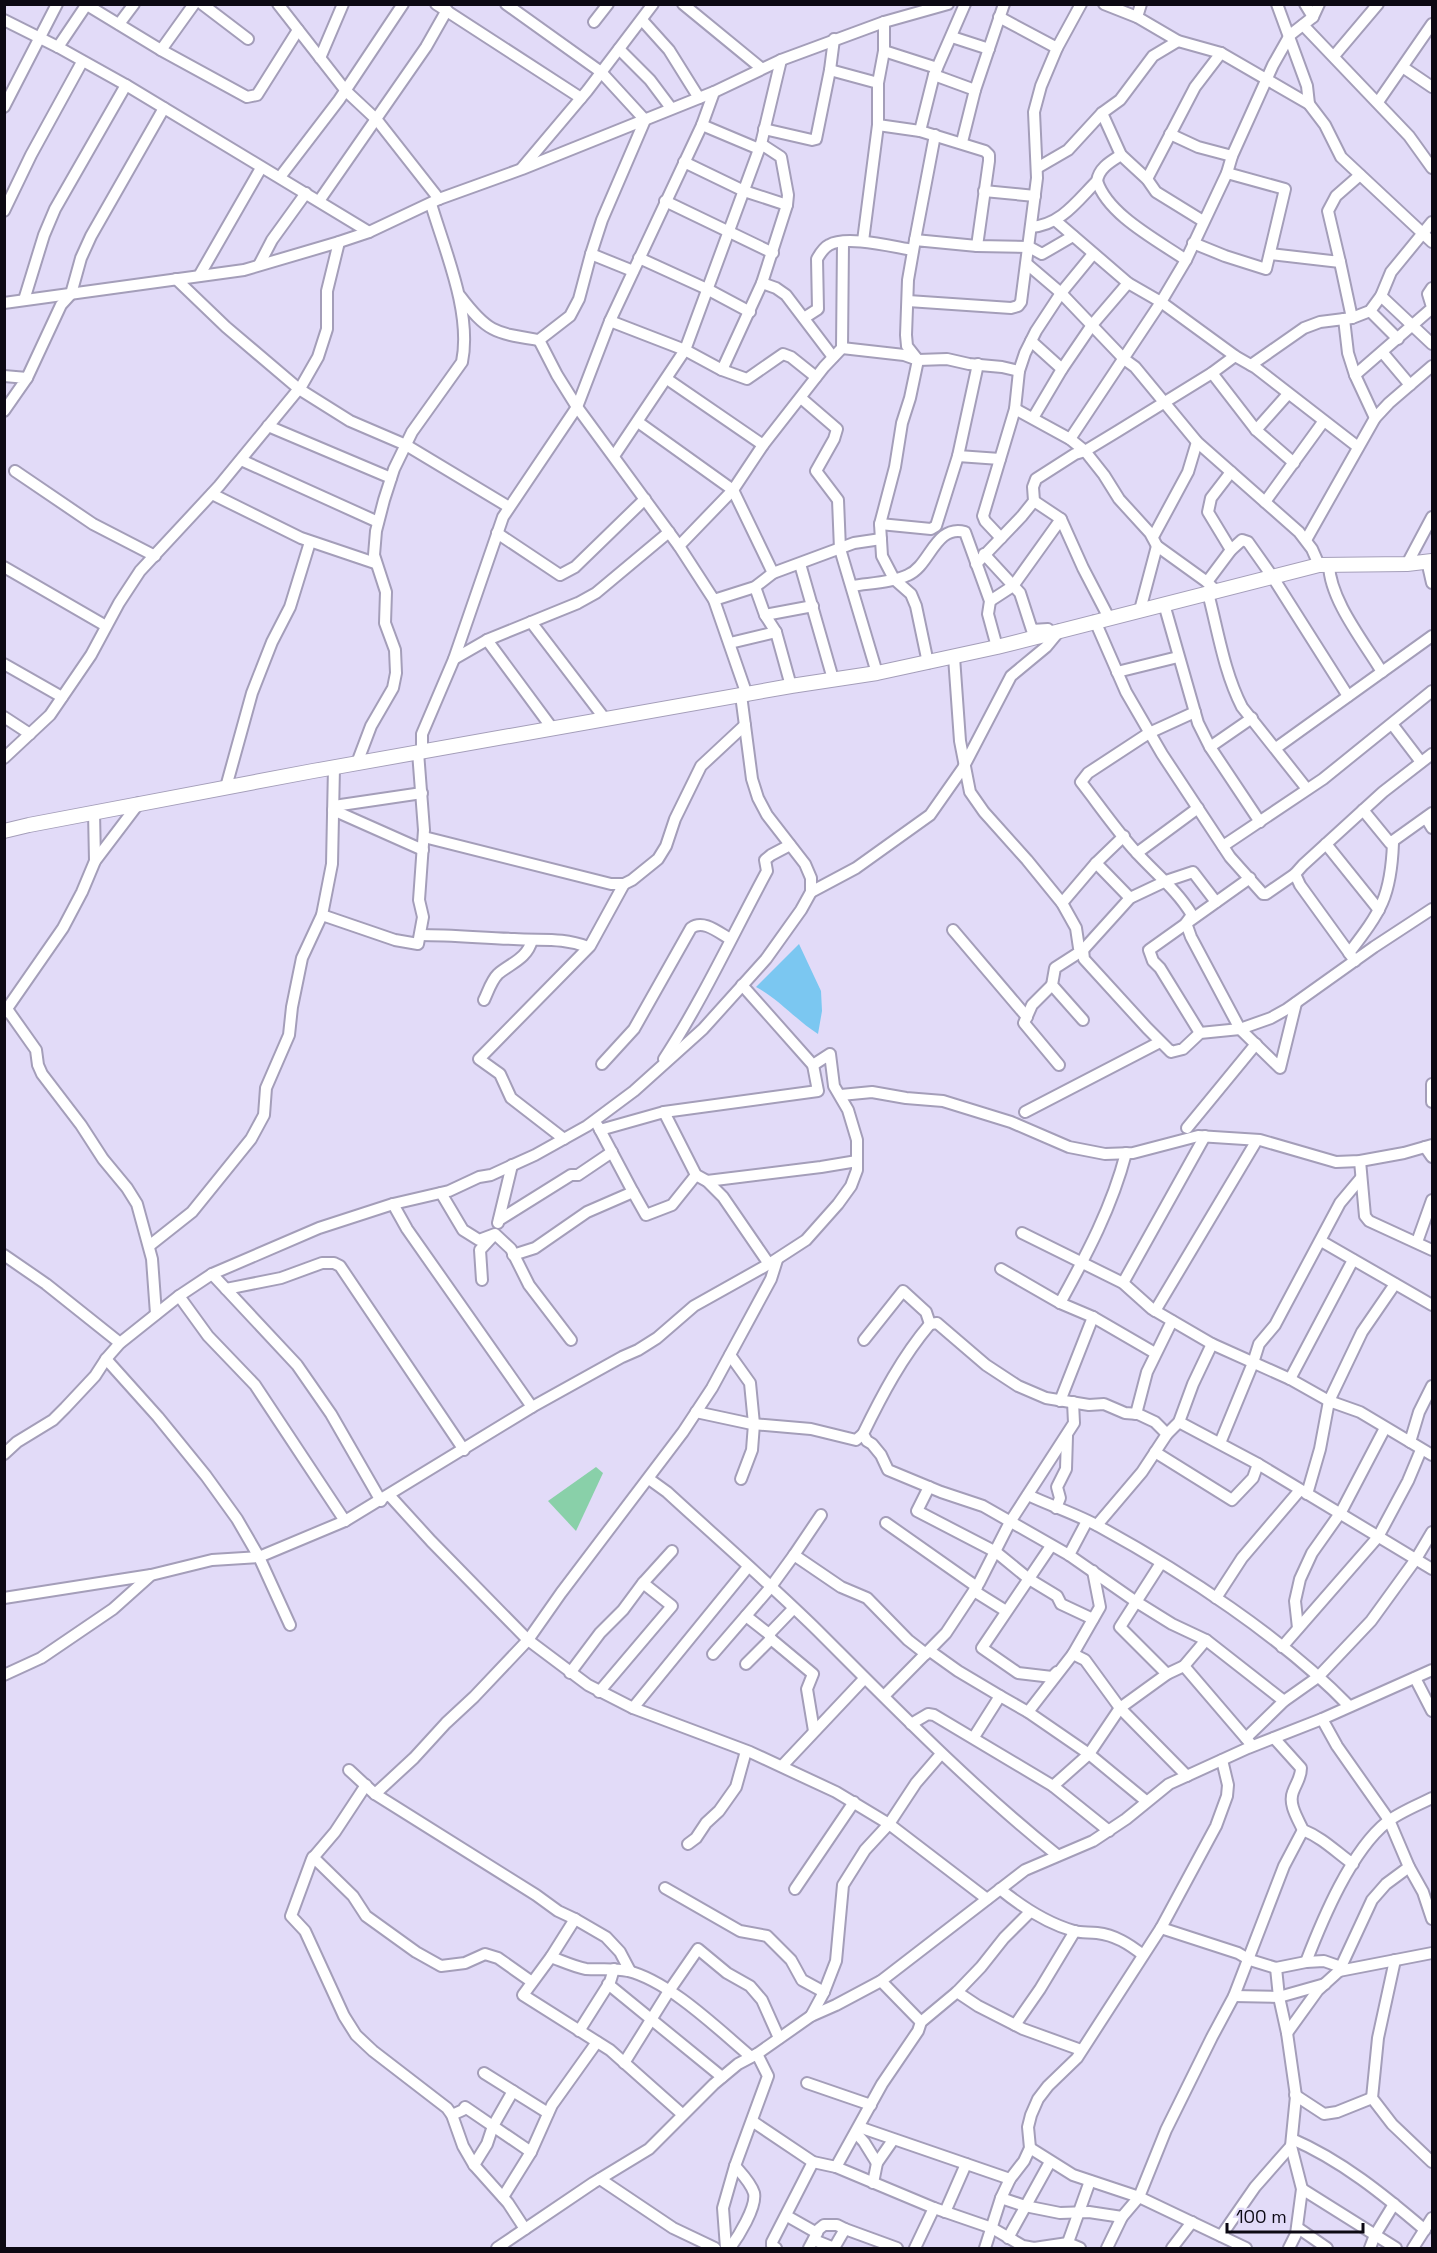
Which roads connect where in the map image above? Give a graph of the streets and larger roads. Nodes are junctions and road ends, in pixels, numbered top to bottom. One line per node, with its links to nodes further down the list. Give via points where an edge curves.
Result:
1 (57, 4): 38 (street)
2 (134, 4): 32 (street)
3 (194, 4): 48 (street)
4 (202, 4): 39 (street)
5 (278, 4): 35 (street)
6 (343, 4): 52 (street)
7 (403, 4): 65 (street)
8 (436, 4): 24 (street)
9 (506, 4): 59 (street)
10 (608, 4): 30 (street)
11 (653, 4): 29 (street)
12 (683, 4): 56 (street)
13 (948, 4): 31 (street)
14 (965, 4): 37 (street)
15 (1004, 4): 26 (street)
16 (1081, 4): 45 (street)
17 (1104, 4): 27 (street)
18 (1141, 4): 27 (street)
19 (1277, 4): 36 (street)
20 (1305, 4): 25 (street)
21 (1320, 4): 25 (street)
22 (1378, 4): 51 (street)
23 (87, 5): 32 (street); 43 (street)
24 (447, 10): 67 (street); 75 (street)
25 (1312, 16): 34 (street)
26 (999, 17): 45 (street); 47 (street)
27 (1137, 17): 41 (street)
28 (4, 20): 38 (street)
29 (642, 20): 46 (street); 68 (street, via 669,50)
30 (594, 22)
31 (884, 22): 40 (street); 49 (street)
32 (119, 24): 48 (street)
33 (1432, 24): 42 (street)
34 (1303, 25): 36 (street); 51 (street)
35 (298, 30): 48 (street, via 253,97); 52 (street)
36 (1290, 36): 60 (street); 70 (street)
37 (952, 37): 47 (street); 58 (street)
38 (40, 38): 43 (street); 71 (street)
39 (248, 39)
40 (834, 39): 53 (street); 57 (street)
41 (1178, 41): 50 (street); 74 (street, via 1153,56 1120,100)
42 (1421, 41): 44 (street); 55 (street)
43 (58, 46): 54 (street)
44 (1432, 47)
45 (1057, 48): 90 (street, via 1034,112)
46 (619, 49): 59 (street); 73 (street)
47 (989, 49): 64 (street)
48 (162, 50)
49 (884, 51): 58 (street); 61 (street)
50 (1221, 53): 60 (street); 81 (street, via 1195,87)
51 (1334, 56): 69 (street)
52 (320, 58): 65 (street)
53 (781, 60): 56 (street); 79 (street)
54 (82, 62): 62 (street); 105 (street)
55 (1404, 68): 63 (street); 69 (street)
56 (761, 69): 66 (street)
57 (830, 70): 61 (street); 79 (street, via 816,139)
58 (935, 71): 64 (street); 80 (street)
59 (601, 72): 67 (street); 76 (street)
60 (1266, 78): 70 (street); 86 (street)
61 (878, 83): 78 (street)
62 (126, 85): 72 (street); 142 (street, via 55,209)
63 (1432, 87)
64 (975, 90): 83 (street)
65 (346, 91): 75 (street); 94 (street)
66 (714, 92): 68 (street); 77 (street)
67 (581, 98): 91 (street)
68 (699, 98): 73 (street)
69 (1378, 102): 87 (street)
70 (1309, 104): 93 (street, via 1341,157)
71 (4, 107)
72 (164, 108): 89 (street); 140 (street, via 91,236)
73 (671, 108): 76 (street)
74 (1102, 113): 85 (street); 90 (street, via 1068,150)
75 (377, 120): 101 (street); 102 (street)
76 (645, 120): 91 (street); 123 (street)
77 (702, 125): 84 (street); 88 (street)
78 (878, 125): 80 (street); 114 (street)
79 (764, 129): 84 (street)
80 (920, 131): 82 (street)
81 (1170, 134): 86 (street); 95 (street)
82 (934, 135): 83 (street); 119 (street)
83 (962, 142): 97 (street, via 989,155)
84 (760, 146): 98 (street); 104 (street, via 781,157)
85 (1121, 155): 95 (street); 96 (street, via 1104,167)
86 (1232, 156): 92 (street)
87 (1431, 160)
88 (684, 162): 98 (street); 103 (street)
89 (261, 168): 94 (street); 132 (street)
90 (1037, 168): 100 (street)
91 (522, 169): 102 (street)
92 (1227, 173): 107 (street); 125 (street, via 1285,189)
93 (1360, 175): 112 (street); 128 (street, via 1336,196 1328,212)
94 (280, 177): 99 (street)
95 (1147, 179): 107 (street, via 1156,192)
96 (1097, 181): 106 (street); 127 (street, via 1115,210)
97 (984, 190): 100 (street); 120 (street)
98 (744, 191): 104 (street); 111 (street)
99 (306, 193): 101 (street); 130 (street, via 272,240)
100 (1035, 196): 109 (street)
101 (319, 201): 110 (street)
102 (435, 201): 110 (street); 138 (street)
103 (665, 201): 111 (street); 126 (street)
104 (787, 205): 122 (street)
105 (4, 211)
106 (1056, 221): 109 (street); 113 (street)
107 (1203, 221): 118 (street)
108 (1432, 222): 112 (street)
109 (1031, 227): 121 (street)
110 (369, 232): 115 (street)
111 (728, 233): 122 (street); 137 (street)
112 (1423, 234): 116 (street); 141 (street, via 1391,272)
113 (1073, 236): 121 (street, via 1042,255); 124 (street)
114 (862, 241): 117 (street); 119 (street)
115 (339, 242): 130 (street); 177 (street, via 327,291 327,329 318,357)
116 (1432, 242)
117 (843, 243): 148 (street, via 831,243 820,254 818,309); 157 (street)
118 (1194, 243): 125 (street, via 1266,269); 127 (street)
119 (914, 245): 120 (street); 143 (street)
120 (976, 246): 121 (street)
121 (1029, 247): 129 (street)
122 (773, 253): 134 (street)
123 (591, 254): 131 (street); 154 (street, via 570,315)
124 (1093, 254): 135 (street); 139 (street)
125 (1270, 254): 128 (street)
126 (639, 258): 131 (street); 137 (street)
127 (1186, 260): 144 (street)
128 (1340, 262): 149 (street)
129 (1027, 264): 139 (street); 143 (street, via 1021,302 1015,308)
130 (259, 266): 132 (street)
131 (633, 271): 150 (street)
132 (198, 276): 133 (street)
133 (176, 279): 140 (street); 177 (street)
134 (762, 283): 147 (street); 148 (street, via 781,290)
135 (1128, 283): 144 (street); 151 (street)
136 (1432, 288): 152 (street, via 1428,294 1432,307)
137 (707, 289): 147 (street); 158 (street)
138 (458, 293): 154 (street, via 489,328 505,335); 192 (street, via 465,333 462,362)
139 (1061, 293): 151 (street); 155 (street)
140 (71, 294): 142 (street); 174 (street, via 61,305)
141 (1381, 296): 146 (street); 152 (street)
142 (24, 300): 145 (street)
143 (908, 301): 163 (street, via 907,346)
144 (1161, 302): 160 (street); 162 (street)
145 (4, 303)
146 (1370, 311): 149 (street); 153 (street)
147 (750, 312): 168 (street)
148 (804, 318): 161 (street)
149 (1348, 318): 165 (street, via 1304,328); 171 (street, via 1348,353)
150 (610, 321): 158 (street); 181 (street)
151 (1092, 324): 162 (street); 167 (street)
152 (1413, 325): 153 (street); 156 (street)
153 (1398, 339): 159 (street)
154 (539, 340): 181 (street)
155 (1031, 340): 167 (street); 169 (street)
156 (1432, 344)
157 (842, 348): 161 (street); 163 (street)
158 (685, 351): 168 (street); 175 (street)
159 (1383, 353): 171 (street); 176 (street)
160 (1234, 356): 165 (street); 170 (street)
161 (833, 357): 173 (street)
162 (1124, 358): 180 (street); 190 (street)
163 (918, 360): 164 (street); 213 (street)
164 (978, 364): 169 (street); 197 (street)
165 (1251, 365): 178 (street)
166 (1432, 366): 176 (street)
167 (1062, 369): 184 (street)
168 (722, 370): 173 (street, via 747,379 786,354)
169 (1019, 371): 182 (street)
170 (1212, 373): 180 (street); 189 (street)
171 (1355, 375): 185 (street)
172 (4, 376): 174 (street)
173 (816, 377): 179 (street)
174 (27, 378): 183 (street)
175 (667, 379): 186 (street); 193 (street)
176 (1410, 385): 185 (street)
177 (299, 389): 188 (street); 192 (street, via 350,421)
178 (1288, 394): 187 (street); 189 (street)
179 (801, 398): 193 (street); 222 (street, via 837,429 816,471 838,500)
180 (1164, 401): 191 (street); 195 (street)
181 (577, 407): 196 (street); 209 (street)
182 (1015, 409): 184 (street); 198 (street)
183 (4, 411)
184 (1033, 418): 190 (street)
185 (1375, 418): 194 (street)
186 (638, 422): 196 (street); 204 (street)
187 (1323, 422): 194 (street); 200 (street)
188 (268, 426): 199 (street); 203 (street)
189 (1256, 429): 200 (street)
190 (1070, 439): 195 (street)
191 (1197, 442): 202 (street); 220 (street, via 1188,472)
192 (406, 445): 203 (street); 209 (street)
193 (763, 446): 204 (street)
194 (1358, 447): 218 (street)
195 (1085, 451): 207 (street, via 1036,479); 220 (street)
196 (614, 456): 206 (street)
197 (957, 456): 198 (street); 213 (street, via 936,526 931,529)
198 (1000, 459): 216 (street, via 983,516)
199 (241, 460): 205 (street); 212 (street)
200 (1294, 463): 208 (street)
201 (15, 471): 225 (street, via 93,524)
202 (1231, 472): 208 (street); 223 (street, via 1210,498 1208,512)
203 (391, 478): 212 (street)
204 (733, 490): 221 (street); 233 (street)
205 (212, 494): 219 (street); 225 (street)
206 (645, 499): 214 (street); 215 (street, via 575,567 560,575)
207 (1034, 501): 211 (street); 216 (street)
208 (1265, 502): 218 (street)
209 (509, 507): 215 (street)
210 (1432, 517): 230 (street)
211 (1061, 519): 237 (street); 247 (street)
212 (378, 522): 227 (street)
213 (880, 524): 217 (street)
214 (669, 532): 221 (street); 248 (street, via 596,593)
215 (497, 533): 259 (street)
216 (1001, 538): 224 (street)
217 (881, 539): 222 (street); 235 (street, via 882,556)
218 (1306, 540): 231 (street)
219 (310, 542): 227 (street); 289 (street, via 290,607 252,693)
220 (1155, 542): 240 (street); 245 (street)
221 (680, 546): 241 (street)
222 (840, 549): 228 (street); 239 (street)
223 (1232, 550): 234 (street, via 1242,540 1248,542); 240 (street)
224 (984, 554): 229 (street); 237 (street)
225 (155, 556): 249 (street, via 135,579)
226 (1430, 561): 230 (street); 236 (street)
227 (375, 563): 286 (street, via 386,592 385,623 394,650 396,674)
228 (800, 564): 233 (street); 244 (street)
229 (975, 564): 235 (street, via 964,532 958,530 934,545 917,570); 242 (street)
230 (1407, 564): 231 (street)
231 (1324, 565): 234 (street); 263 (street, via 1339,600)
232 (4, 567): 249 (street)
233 (773, 573): 238 (street)
234 (1272, 576): 240 (street); 269 (street)
235 (894, 579): 239 (street); 260 (street, via 911,594 916,606)
236 (1432, 583)
237 (1013, 585): 242 (street); 250 (street, via 1020,593 1032,630)
238 (755, 586): 241 (street); 246 (street)
239 (852, 586): 264 (street)
240 (1210, 589): 243 (street); 273 (street, via 1234,688)
241 (714, 600): 255 (street)
242 (990, 601): 256 (street, via 988,614)
243 (1164, 604): 245 (street); 258 (street)
244 (813, 606): 246 (street); 265 (street)
245 (1140, 610): 247 (street)
246 (765, 615): 252 (street)
247 (1102, 619): 250 (street); 262 (street)
248 (531, 622): 254 (street); 274 (street)
249 (106, 626): 270 (street)
250 (1078, 626): 251 (street)
251 (1060, 630): 256 (street); 288 (street, via 1011,676)
252 (776, 632): 255 (street); 266 (street)
253 (1432, 636): 263 (street)
254 (487, 640): 259 (street); 277 (street)
255 (730, 643): 268 (street)
256 (997, 647): 257 (street)
257 (954, 657): 260 (street); 288 (street)
258 (1178, 657): 262 (street); 271 (street)
259 (454, 659): 282 (street, via 422,734)
260 (927, 663): 264 (street)
261 (4, 664): 270 (street)
262 (1117, 672): 278 (street)
263 (1382, 672): 269 (street)
264 (877, 673): 265 (street)
265 (833, 679): 266 (street)
266 (791, 686): 268 (street)
267 (1432, 691): 275 (street)
268 (744, 695): 274 (street); 276 (street)
269 (1348, 696): 281 (street)
270 (62, 697): 279 (street)
271 (1195, 712): 278 (street); 280 (street)
272 (4, 717): 279 (street)
273 (1252, 718): 280 (street); 281 (street)
274 (605, 719): 277 (street)
275 (1392, 724): 285 (street); 290 (street)
276 (745, 725): 305 (street, via 758,798); 314 (street, via 697,771 662,853)
277 (552, 728): 282 (street)
278 (1149, 733): 294 (street); 301 (street, via 1080,782)
279 (30, 734): 284 (street)
280 (1210, 747): 298 (street)
281 (1276, 748): 290 (street)
282 (420, 751): 286 (street); 291 (street)
283 (1432, 754): 285 (street)
284 (4, 758)
285 (1421, 762): 295 (street)
286 (357, 763): 287 (street)
287 (334, 767): 289 (street); 293 (street)
288 (963, 768): 315 (street, via 930,815 856,868); 318 (street, via 970,792 984,812)
289 (226, 787): 292 (street)
290 (1307, 789): 298 (street)
291 (422, 794): 293 (street); 302 (street)
292 (139, 803): 296 (street); 309 (street)
293 (334, 808): 307 (street); 321 (street, via 332,864)
294 (1198, 808): 306 (street); 308 (street)
295 (1363, 810): 303 (street); 304 (street)
296 (94, 812): 300 (street); 309 (street)
297 (1429, 815): 299 (street); 303 (street)
298 (1260, 822): 306 (street)
299 (1432, 828)
300 (4, 831)
301 (1124, 836): 308 (street); 310 (street)
302 (424, 837): 307 (street); 314 (street)
303 (1393, 843): 320 (street, via 1392,871)
304 (1326, 844): 311 (street); 320 (street)
305 (790, 845): 315 (street, via 805,864); 325 (street, via 765,860 767,871)
306 (1223, 846): 312 (street)
307 (423, 850): 324 (street)
308 (1137, 853): 313 (street)
309 (95, 861): 334 (street, via 63,928)
310 (1096, 863): 316 (street); 318 (street)
311 (1295, 874): 312 (street, via 1266,894); 329 (street)
312 (1250, 878): 317 (street)
313 (1166, 881): 316 (street); 317 (street, via 1193,872); 322 (street, via 1192,915)
314 (624, 884): 327 (street)
315 (811, 891): 330 (street, via 772,950)
316 (1130, 898): 328 (street)
317 (1216, 902): 322 (street)
318 (1062, 903): 328 (street)
319 (1432, 909): 329 (street)
320 (1379, 910): 329 (street)
321 (322, 915): 324 (street, via 395,940 418,944); 374 (street, via 302,958 289,1035 266,1088 259,1127 192,1212)
322 (1186, 923): 337 (street); 338 (street, via 1149,950)
323 (953, 930): 335 (street)
324 (420, 935): 326 (street)
325 (730, 939): 341 (street, via 705,925 691,928 634,1029); 344 (street, via 690,1019)
326 (532, 940): 327 (street, via 546,938); 332 (street, via 519,960 492,982)
327 (588, 947): 353 (street, via 479,1059 500,1074 511,1098)
328 (1083, 950): 331 (street, via 1054,968); 339 (street, via 1084,959)
329 (1352, 957): 333 (street)
330 (742, 985): 342 (street); 344 (street, via 703,1029)
331 (1052, 985): 335 (street, via 1032,1005); 336 (street)
332 (484, 1000)
333 (1296, 1003): 337 (street); 340 (street, via 1280,1068)
334 (6, 1011): 374 (street, via 36,1050 42,1074 137,1204)
335 (1027, 1017): 343 (street, via 1024,1023)
336 (1083, 1020)
337 (1240, 1029): 338 (street); 340 (street)
338 (1200, 1034): 339 (street, via 1183,1049 1172,1052)
339 (1160, 1042): 349 (street)
340 (1256, 1044): 351 (street)
341 (602, 1064)
342 (813, 1065): 346 (street, via 830,1054 834,1086); 348 (street, via 818,1091)
343 (1059, 1065)
344 (656, 1072): 350 (street)
345 (1432, 1084): 347 (street)
346 (841, 1095): 357 (street, via 872,1092 943,1101 1011,1122 1069,1147 1105,1154); 359 (street, via 857,1140)
347 (1432, 1102)
348 (664, 1112): 350 (street); 362 (street)
349 (1025, 1112)
350 (598, 1125): 353 (street); 356 (street)
351 (1186, 1128)
352 (1205, 1136): 354 (street); 357 (street); 384 (street)
353 (564, 1139): 361 (street)
354 (1257, 1140): 360 (street, via 1330,1161); 390 (street)
355 (1429, 1146): 358 (street); 360 (street)
356 (612, 1152): 365 (street); 369 (street)
357 (1126, 1153): 380 (street, via 1117,1187)
358 (1432, 1157)
359 (857, 1161): 364 (street); 379 (street, via 851,1186 838,1204 806,1240)
360 (1360, 1161): 363 (street)
361 (513, 1165): 366 (street); 369 (street)
362 (696, 1175): 364 (street); 365 (street, via 672,1206 646,1215)
363 (1361, 1178): 372 (street, via 1346,1194); 373 (street, via 1365,1216 1369,1221)
364 (707, 1181): 379 (street)
365 (633, 1192): 377 (street, via 587,1212 535,1248)
366 (441, 1193): 368 (street); 371 (street, via 464,1230 479,1240)
367 (1432, 1200): 373 (street)
368 (393, 1204): 382 (street, via 319,1228); 408 (street)
369 (499, 1220): 371 (street)
370 (1022, 1233): 380 (street)
371 (495, 1234): 377 (street); 383 (street, via 480,1250)
372 (1321, 1241): 378 (street); 402 (street, via 1275,1325 1259,1344)
373 (1417, 1242): 375 (street)
374 (149, 1246): 391 (street)
375 (1432, 1250)
376 (4, 1255): 397 (street)
377 (513, 1255): 395 (street, via 529,1285)
378 (1353, 1260): 385 (street); 403 (street)
379 (773, 1262): 400 (street, via 771,1279); 408 (street, via 694,1306 638,1350)
380 (1083, 1263): 384 (street); 388 (street)
381 (1001, 1269): 388 (street)
382 (212, 1274): 386 (street); 387 (street)
383 (482, 1280)
384 (1123, 1283): 390 (street)
385 (1395, 1284): 389 (street); 406 (street, via 1362,1332)
386 (226, 1288): 419 (street, via 281,1278 322,1263 340,1266); 430 (street, via 297,1365)
387 (179, 1296): 391 (street); 434 (street, via 208,1336 255,1385)
388 (1060, 1303): 392 (street)
389 (1432, 1305)
390 (1155, 1311): 393 (street)
391 (156, 1314): 397 (street)
392 (1093, 1317): 399 (street); 405 (street)
393 (1172, 1321): 398 (street); 399 (street)
394 (930, 1324): 396 (street, via 926,1312 903,1291); 405 (street, via 937,1323 986,1365 1018,1386); 414 (street, via 893,1375)
395 (571, 1340)
396 (864, 1340)
397 (120, 1343): 401 (street)
398 (1212, 1344): 402 (street); 411 (street)
399 (1155, 1353): 410 (street)
400 (730, 1355): 409 (street); 412 (street, via 750,1383)
401 (106, 1359): 422 (street, via 53,1420); 445 (street, via 206,1476)
402 (1253, 1363): 403 (street); 418 (street)
403 (1290, 1379): 406 (street)
404 (1432, 1386): 417 (street)
405 (1060, 1401): 407 (street)
406 (1329, 1401): 413 (street, via 1360,1412); 428 (street, via 1320,1449)
407 (1073, 1402): 410 (street, via 1104,1404); 416 (street, via 1074,1423)
408 (532, 1407): 419 (street)
409 (696, 1412): 412 (street); 425 (street)
410 (1136, 1414): 415 (street, via 1155,1422)
411 (1179, 1422): 415 (street); 418 (street)
412 (754, 1424): 414 (street, via 811,1429 856,1440); 426 (street, via 752,1450)
413 (1385, 1428): 417 (street); 432 (street)
414 (863, 1434): 427 (street, via 888,1470)
415 (1167, 1434): 421 (street)
416 (1067, 1436): 429 (street); 431 (street, via 1066,1469 1057,1487 1060,1498)
417 (1410, 1442): 420 (street)
418 (1220, 1443): 424 (street)
419 (464, 1450): 430 (street)
420 (1421, 1450): 423 (street); 439 (street)
421 (1155, 1452): 424 (street, via 1232,1500 1252,1478); 437 (street, via 1142,1472)
422 (4, 1454)
423 (1432, 1455)
424 (1258, 1464): 428 (street)
425 (649, 1479): 448 (street); 466 (street)
426 (741, 1479)
427 (929, 1487): 435 (street, via 983,1506); 442 (street, via 918,1511)
428 (1303, 1492): 432 (street); 457 (street, via 1242,1558)
429 (1028, 1495): 431 (street); 435 (street)
430 (386, 1498): 434 (street); 466 (street)
431 (1056, 1508): 437 (street)
432 (1341, 1512): 439 (street); 464 (street, via 1312,1553 1300,1579 1295,1601)
433 (821, 1515): 443 (street)
434 (345, 1521): 445 (street)
435 (1010, 1522): 440 (street); 442 (street)
436 (886, 1523): 455 (street)
437 (1092, 1523): 444 (street); 447 (street)
438 (1432, 1532): 446 (street)
439 (1378, 1537): 446 (street); 464 (street)
440 (1051, 1546): 444 (street); 452 (street)
441 (672, 1551): 453 (street)
442 (996, 1552): 452 (street); 455 (street)
443 (794, 1555): 454 (street); 469 (street, via 841,1587 867,1598 908,1640)
444 (1069, 1555): 450 (street)
445 (259, 1557): 451 (street, via 212,1560); 463 (street)
446 (1416, 1559): 449 (street); 478 (street, via 1371,1621)
447 (1161, 1563): 457 (street); 458 (street)
448 (748, 1567): 454 (street); 486 (street)
449 (1432, 1569)
450 (1093, 1571): 458 (street); 462 (street, via 1100,1607)
451 (151, 1575): 456 (street); 477 (street, via 113,1609 42,1658)
452 (1029, 1579): 460 (street); 462 (street, via 1048,1588 1061,1604)
453 (643, 1583): 475 (street); 481 (street, via 672,1606)
454 (770, 1588): 459 (street); 461 (street)
455 (975, 1589): 460 (street); 469 (street)
456 (4, 1598)
457 (1216, 1598): 468 (street)
458 (1135, 1601): 467 (street); 476 (street, via 1120,1627)
459 (792, 1609): 465 (street); 480 (street)
460 (1006, 1611): 471 (street, via 982,1648 1018,1673 1052,1677)
461 (746, 1616): 465 (street); 470 (street)
462 (1093, 1619): 471 (street)
463 (290, 1625)
464 (1298, 1628): 468 (street)
465 (770, 1636): 472 (street); 492 (street, via 813,1674 807,1689)
466 (528, 1641): 475 (street); 505 (street)
467 (1206, 1641): 473 (street); 484 (street)
468 (1282, 1647): 478 (street)
469 (928, 1653): 482 (street); 483 (street)
470 (713, 1654)
471 (1073, 1654): 487 (street, via 1085,1660); 489 (street)
472 (746, 1664)
473 (1184, 1666): 476 (street); 495 (street)
474 (1432, 1670): 479 (street)
475 (570, 1673): 481 (street)
476 (1167, 1674): 487 (street)
477 (4, 1675)
478 (1318, 1677): 484 (street); 485 (street)
479 (1415, 1678): 485 (street); 488 (street)
480 (864, 1679): 482 (street); 492 (street)
481 (599, 1692): 486 (street)
482 (884, 1696): 491 (street)
483 (1000, 1696): 489 (street); 493 (street)
484 (1284, 1701): 495 (street)
485 (1348, 1706): 490 (street)
486 (633, 1708): 496 (street)
487 (1120, 1708): 498 (street); 502 (street)
488 (1432, 1711)
489 (1028, 1712): 498 (street)
490 (1322, 1719): 494 (street); 509 (street)
491 (911, 1724): 493 (street, via 928,1714 934,1715); 497 (street)
492 (814, 1731): 500 (street)
493 (974, 1737): 504 (street)
494 (1275, 1738): 495 (street); 511 (street, via 1301,1768 1291,1801)
495 (1250, 1742): 499 (street)
496 (746, 1751): 500 (street); 513 (street, via 736,1787)
497 (941, 1754): 510 (street); 514 (street)
498 (1089, 1754): 504 (street); 507 (street)
499 (1222, 1760): 502 (street); 525 (street, via 1228,1785 1216,1827)
500 (782, 1766): 508 (street)
501 (349, 1770): 503 (street)
502 (1187, 1776): 507 (street)
503 (366, 1785): 505 (street); 515 (street)
504 (1053, 1786): 512 (street)
505 (375, 1794): 523 (street, via 558,1911)
506 (1432, 1798): 509 (street)
507 (1146, 1801): 512 (street)
508 (854, 1802): 510 (street); 519 (street)
509 (1389, 1820): 516 (street); 517 (street)
510 (889, 1824): 521 (street); 542 (street, via 865,1850 843,1885 836,1961)
511 (1303, 1830): 516 (street, via 1324,1840); 530 (street, via 1278,1883)
512 (1109, 1831): 514 (street)
513 (688, 1844)
514 (1057, 1855): 520 (street, via 1025,1870)
515 (313, 1857): 538 (street, via 366,1916 416,1952 441,1966 465,1963 485,1954 498,1958); 566 (street, via 291,1916 305,1931 344,2016 373,2051)
516 (1353, 1864): 532 (street)
517 (1409, 1867): 524 (street); 535 (street, via 1372,1900)
518 (665, 1888): 542 (street, via 740,1931 767,1936 791,1960 802,1980)
519 (795, 1889)
520 (1000, 1889): 521 (street); 522 (street)
521 (987, 1899): 537 (street)
522 (1030, 1912): 526 (street); 543 (street)
523 (575, 1918): 529 (street); 536 (street, via 606,1937)
524 (1432, 1918)
525 (1161, 1928): 528 (street); 530 (street)
526 (1075, 1931): 528 (street, via 1116,1938); 549 (street)
527 (1432, 1953): 531 (street)
528 (1143, 1955): 554 (street)
529 (551, 1957): 534 (street, via 585,1969); 538 (street)
530 (1250, 1960): 533 (street); 544 (street)
531 (1395, 1960): 535 (street); 562 (street, via 1378,2038)
532 (1305, 1962): 533 (street); 535 (street, via 1324,1961)
533 (1276, 1968): 545 (street)
534 (614, 1969): 536 (street); 539 (street)
535 (1340, 1969): 540 (street)
536 (630, 1971): 541 (street)
537 (881, 1981): 546 (street); 548 (street)
538 (532, 1982): 550 (street, via 523,1995)
539 (608, 1984): 547 (street); 550 (street)
540 (1325, 1984): 545 (street); 551 (street)
541 (669, 1990): 547 (street); 552 (street, via 698,1949 750,1986 762,2000); 555 (street)
542 (824, 1992): 546 (street)
543 (957, 1992): 548 (street); 549 (street)
544 (1234, 1996): 545 (street); 588 (street, via 1170,2122)
545 (1279, 1997): 551 (street)
546 (811, 2016): 552 (street)
547 (653, 2019): 556 (street); 558 (street)
548 (921, 2022): 563 (street)
549 (1015, 2025): 554 (street)
550 (579, 2031): 553 (street)
551 (1287, 2033): 561 (street)
552 (779, 2038): 555 (street)
553 (597, 2042): 556 (street); 564 (street)
554 (1081, 2050): 572 (street, via 1038,2099 1028,2127)
555 (754, 2055): 558 (street); 567 (street, via 768,2076)
556 (624, 2063): 565 (street)
557 (484, 2073): 560 (street)
558 (722, 2077): 565 (street)
559 (807, 2083): 563 (street)
560 (513, 2091): 564 (street); 568 (street)
561 (1295, 2095): 562 (street, via 1324,2114); 571 (street)
562 (1372, 2098): 576 (street, via 1392,2124)
563 (871, 2104): 569 (street)
564 (548, 2113): 573 (street)
565 (682, 2114): 582 (street, via 649,2149)
566 (452, 2115): 568 (street, via 465,2107); 579 (street)
567 (752, 2121): 574 (street); 580 (street)
568 (493, 2126): 573 (street); 579 (street)
569 (858, 2130): 570 (street); 577 (street); 581 (street)
570 (893, 2140): 577 (street); 578 (street)
571 (1291, 2142): 586 (street); 590 (street, via 1330,2158); 605 (street)
572 (1030, 2148): 575 (street); 583 (street)
573 (531, 2152): 587 (street)
574 (813, 2162): 581 (street); 595 (street)
575 (1050, 2162): 584 (street); 591 (street)
576 (1432, 2162)
577 (877, 2163): 585 (street)
578 (966, 2164): 583 (street); 593 (street)
579 (474, 2165): 587 (street)
580 (735, 2166): 611 (street, via 723,2208); 611 (street, via 752,2187 755,2200)
581 (836, 2167): 585 (street)
582 (600, 2179): 601 (street); 610 (street, via 673,2228)
583 (1010, 2179): 589 (street)
584 (1090, 2181): 588 (street); 594 (street)
585 (873, 2182): 592 (street)
586 (1302, 2189): 600 (street); 604 (street)
587 (503, 2197): 601 (street)
588 (1139, 2197): 596 (street); 598 (street)
589 (1001, 2198): 591 (street); 599 (street)
590 (1394, 2205): 603 (street); 604 (street)
591 (1025, 2206): 594 (street); 606 (street)
592 (934, 2208): 593 (street); 615 (street)
593 (945, 2212): 599 (street)
594 (1077, 2212): 596 (street); 608 (street)
595 (787, 2216): 607 (street); 612 (street, via 772,2242)
596 (1122, 2217): 618 (street)
597 (1432, 2218): 603 (street)
598 (1192, 2222): 605 (street); 619 (street)
599 (992, 2228): 606 (street); 616 (street)
600 (1298, 2228): 621 (street); 622 (street)
601 (525, 2229): 609 (street)
602 (844, 2229): 607 (street, via 828,2224); 613 (street); 614 (street)
603 (1425, 2230): 625 (street)
604 (1375, 2235): 623 (street); 624 (street)
605 (1221, 2236): 620 (street)
606 (1008, 2238): 608 (street, via 1034,2248)
607 (813, 2241): 613 (street)
608 (1067, 2246): 617 (street)
609 (497, 2248)
610 (715, 2248)
611 (728, 2248)
612 (776, 2248)
613 (834, 2248)
614 (897, 2248)
615 (915, 2248)
616 (985, 2248)
617 (1080, 2248)
618 (1107, 2248)
619 (1172, 2248)
620 (1246, 2248)
621 (1289, 2248)
622 (1327, 2248)
623 (1370, 2248)
624 (1396, 2248)
625 (1413, 2248)

